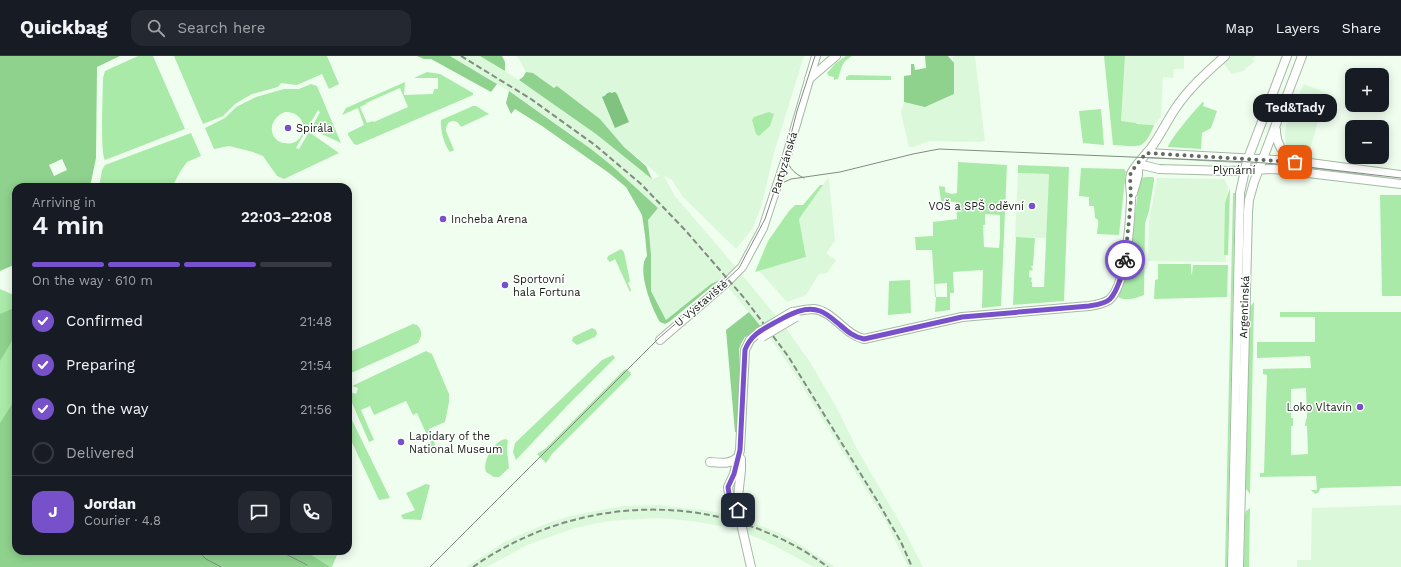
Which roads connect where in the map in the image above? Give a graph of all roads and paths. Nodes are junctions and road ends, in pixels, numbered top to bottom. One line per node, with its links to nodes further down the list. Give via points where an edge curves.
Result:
1 (816, 56): 6 (main road, Partyzánská)
2 (836, 56): 6 (main road)
3 (1225, 56): 8 (main road, via 1187,93)
4 (1287, 56): 9 (main road, Argentinská)
5 (1302, 56): 7 (main road, Argentinská)
6 (809, 79): 17 (main road, Partyzánská, via 763,228)
7 (1277, 122): 10 (main road, Argentinská); 11 (main road, via 1279,144 1285,154)
8 (1146, 153): 9 (main road, Plynární); 12 (main road)
9 (1248, 158): 10 (main road, Plynární); 14 (main road, Argentinská)
10 (1263, 159): 11 (main road, Plynární); 13 (main road, Argentinská)
11 (1295, 162): 15 (main road, Plynární)
12 (1138, 164): 14 (main road, Plynární, via 1159,169); 19 (main road, bridge, via 1130,176 1131,200 1125,263 1110,299 1089,306 962,317 864,339 850,334 821,311 803,310 760,335 753,336 748,344 744,353)
13 (1259, 170): 14 (main road, Plynární); 16 (main road, Plynární, via 1281,170); 24 (main road, Argentinská, via 1249,200 1246,228)
14 (1244, 171): 23 (main road, Argentinská, via 1238,210)
15 (1401, 175)
16 (1401, 184)
17 (742, 267): 18 (main road, U Výstaviště)
18 (660, 340)
19 (739, 453): 20 (main road, via 733,461 727,463); 21 (main road, via 741,470); 21 (main road, via 728,487 729,494)
20 (710, 462)
21 (737, 506): 22 (main road)
22 (751, 567)
23 (1232, 567)
24 (1239, 567)

